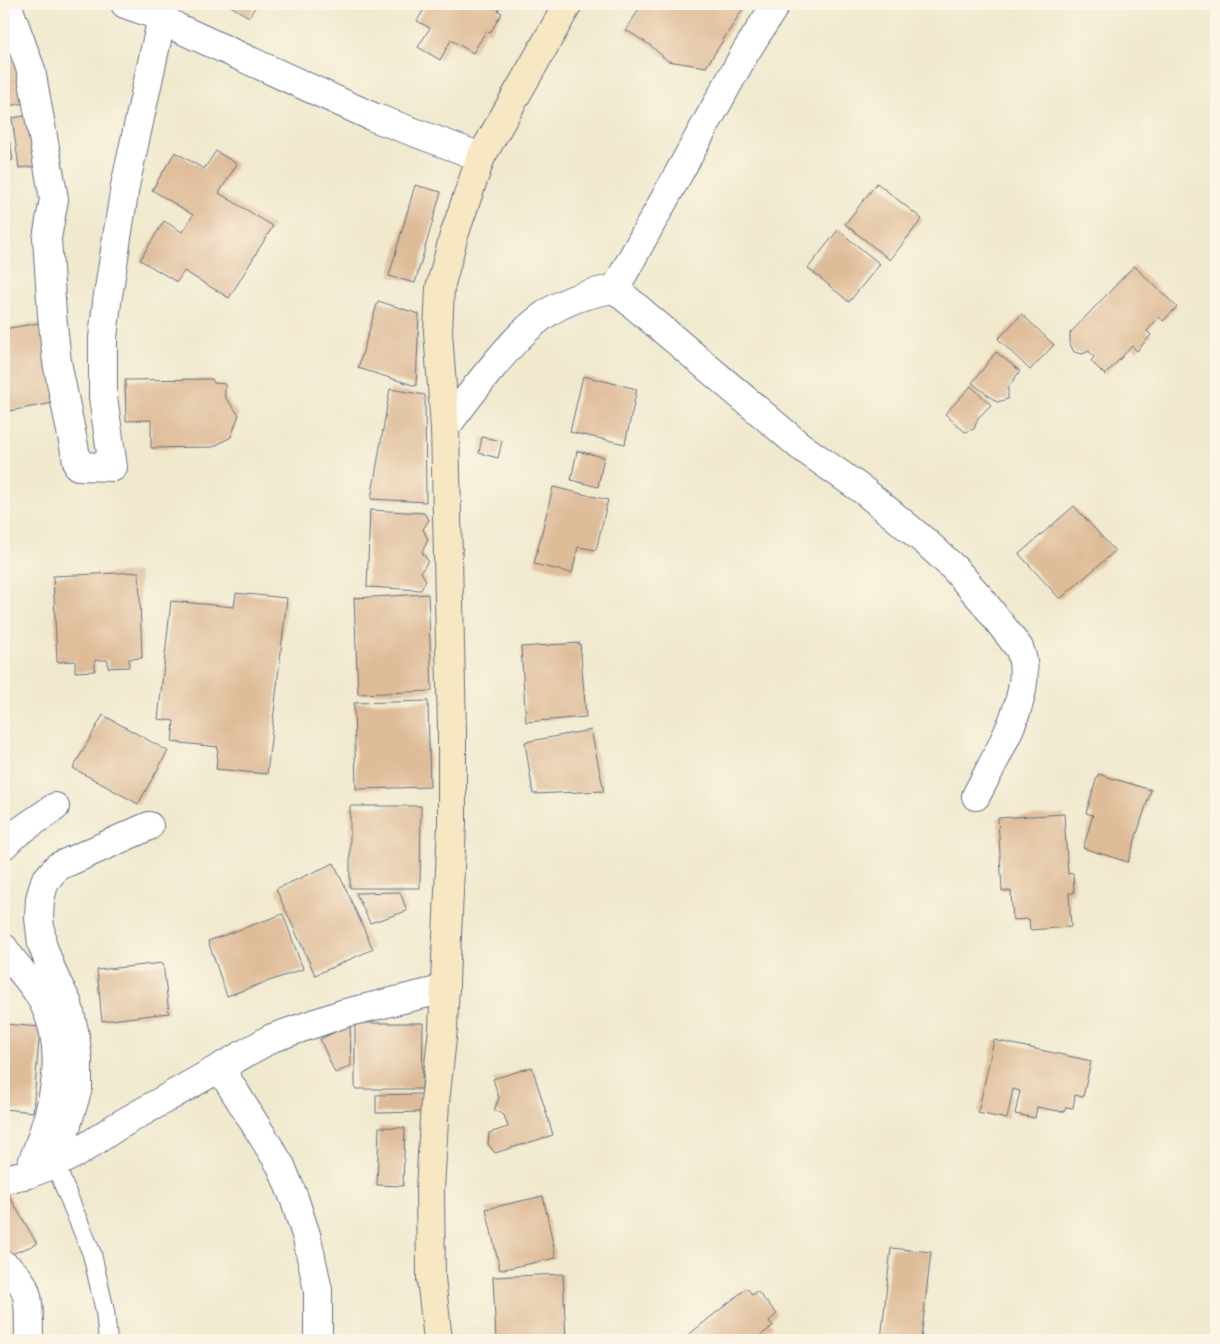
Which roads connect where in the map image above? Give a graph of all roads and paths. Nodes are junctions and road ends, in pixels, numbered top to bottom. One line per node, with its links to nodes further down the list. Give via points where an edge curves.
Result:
1 (7, 4): 5 (street, via 31,70 54,199 47,238 52,314 57,362 78,466 113,467 103,397 104,338 126,186)
2 (125, 4): 5 (street)
3 (568, 4): 6 (main road)
4 (776, 4): 7 (street, via 745,52)
5 (162, 17): 6 (street, via 176,27 373,117)
6 (481, 157): 8 (main road, via 440,288 438,332)
7 (615, 289): 8 (street, via 570,301 532,323 473,389); 9 (street, via 800,446 896,516 954,568 1019,648 1025,673 1019,703)
8 (445, 428): 14 (main road, via 452,758)
9 (976, 796)
10 (55, 807): 12 (street)
11 (149, 826): 16 (street, via 56,867 45,881 39,918 42,944 68,1004 78,1060 78,1088)
12 (4, 845)
13 (4, 948): 17 (street, via 42,1000 55,1041 56,1087 45,1128)
14 (445, 989): 15 (street, via 345,1014 272,1038); 22 (main road, via 430,1190 431,1278)
15 (220, 1068): 16 (street); 21 (street, via 281,1166 294,1198 318,1290)
16 (55, 1164): 17 (street); 20 (lane, via 92,1254)
17 (16, 1176)
18 (4, 1265): 19 (street, via 18,1276 25,1288)
19 (29, 1340)
20 (108, 1340)
21 (318, 1340)
22 (438, 1340)

